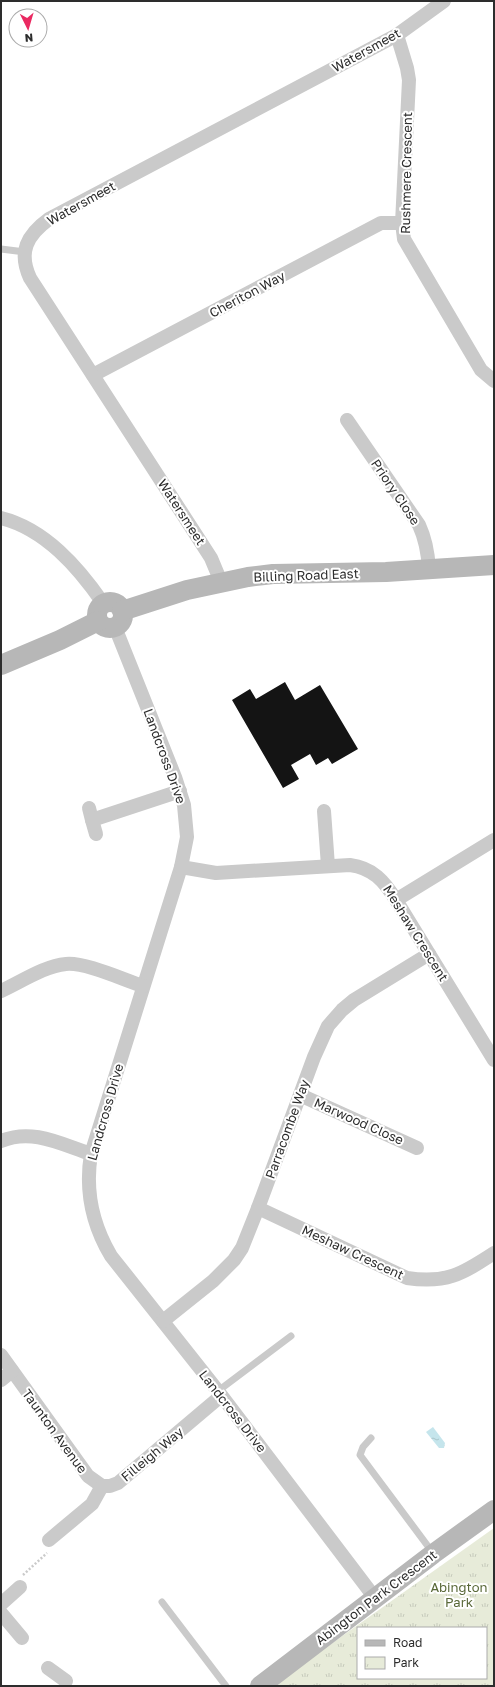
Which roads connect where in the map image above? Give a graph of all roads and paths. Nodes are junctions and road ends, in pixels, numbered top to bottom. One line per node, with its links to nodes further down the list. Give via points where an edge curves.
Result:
1 (444, 1): 2 (street, Watersmeet)
2 (397, 34): 3 (street, Rushmere Crescent, via 409,80); 5 (street, Watersmeet, via 49,219 38,227 29,239)
3 (402, 223): 6 (street, Cheriton Way, via 381,223); 7 (street, Rushmere Crescent, via 404,239 409,249 481,370)
4 (1, 249): 5 (lane)
5 (25, 252): 6 (street, Watersmeet, via 25,266 30,278)
6 (93, 375): 12 (street, Watersmeet, via 211,558)
7 (494, 381)
8 (347, 420): 11 (street, Priory Close, via 419,525 425,538)
9 (1, 518): 13 (street, Landcross Drive, via 27,528 55,547 86,580)
10 (494, 565): 11 (street, Billing Road East)
11 (429, 569): 12 (street, Billing Road East, via 273,574)
12 (222, 582): 13 (street, Billing Road East)
13 (110, 615): 14 (street, Billing Road East); 15 (street, Landcross Drive)
14 (1, 665)
15 (180, 791): 17 (street, via 90,814); 20 (street, Landcross Drive, via 187,837)
16 (324, 811): 19 (street)
17 (96, 834)
18 (494, 840): 21 (street)
19 (328, 866): 20 (street, Meshaw Crescent, via 216,872); 21 (street, Meshaw Crescent, via 367,869 380,878)
20 (181, 867): 23 (street, Landcross Drive)
21 (396, 900): 22 (street, Meshaw Crescent)
22 (429, 954): 25 (street, Meshaw Crescent); 26 (street, Parracombe Way, via 354,1000 335,1018 317,1048)
23 (143, 986): 24 (street, via 89,968 66,964); 29 (street, Landcross Drive)
24 (1, 991)
25 (494, 1060)
26 (300, 1095): 28 (street, Marwood Close); 30 (street, Parracombe Way)
27 (1, 1141): 29 (street, via 20,1135 32,1135)
28 (417, 1148)
29 (91, 1154): 32 (street, Landcross Drive, via 89,1198 101,1236 111,1256)
30 (258, 1208): 31 (street, Meshaw Crescent, via 407,1278 442,1280 471,1268); 32 (street, Parracombe Way, via 248,1235 234,1260 213,1281)
31 (494, 1253)
32 (163, 1320): 37 (street, Landcross Drive)
33 (291, 1336): 37 (lane)
34 (1, 1355): 35 (street, Taunton Avenue)
35 (12, 1371): 36 (street); 39 (street, Taunton Avenue, via 88,1476)
36 (1, 1380)
37 (220, 1394): 39 (street, Filleigh Way, via 118,1483); 44 (street, Landcross Drive)
38 (371, 1438): 42 (lane, via 363,1447 360,1456)
39 (102, 1486): 41 (street, via 92,1504)
40 (494, 1510): 42 (street, Abington Park Crescent)
41 (49, 1540): 43 (path, via 51,1550)
42 (433, 1554): 44 (street, Abington Park Crescent)
43 (21, 1581): 46 (street)
44 (375, 1598): 52 (street, Abington Park Crescent)
45 (162, 1602): 51 (lane)
46 (1, 1604)
47 (1, 1613): 48 (street)
48 (22, 1638)
49 (48, 1668): 50 (street)
50 (67, 1684)
51 (226, 1686)
52 (260, 1686)

